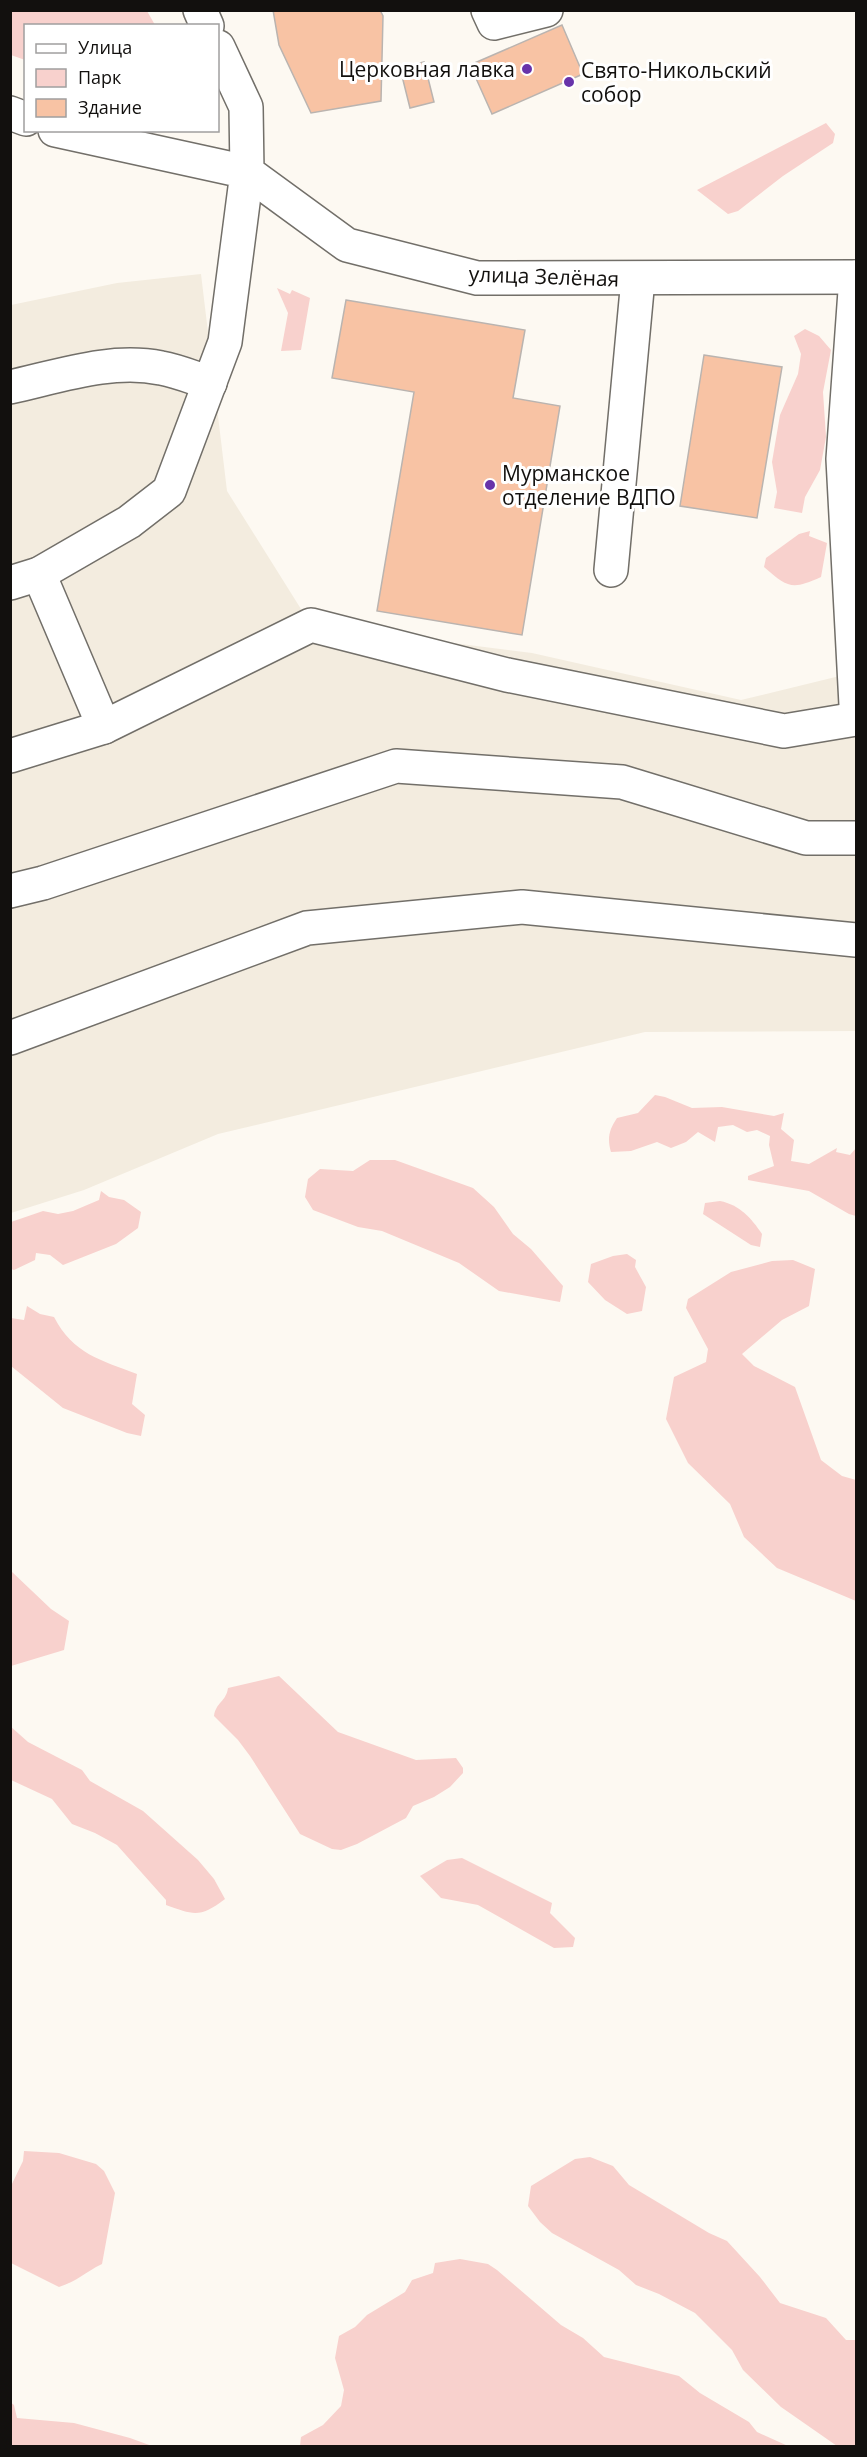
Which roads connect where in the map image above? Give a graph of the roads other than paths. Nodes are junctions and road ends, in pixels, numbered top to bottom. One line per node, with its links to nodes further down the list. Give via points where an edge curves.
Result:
1 (200, 10): 4 (street)
2 (488, 10): 3 (street, via 494,23)
3 (546, 10)
4 (206, 24)
5 (219, 49): 9 (street, via 246,107)
6 (10, 112): 7 (street)
7 (24, 118)
8 (64, 132): 9 (street)
9 (247, 172): 11 (street, улица Зелёная, via 347,245 477,278); 12 (street, via 225,342)
10 (856, 277): 11 (street, улица Зелёная); 16 (street, via 843,459)
11 (638, 279): 14 (street)
12 (210, 383): 13 (street, via 141,365 106,366); 15 (street, via 169,491 129,522)
13 (10, 387)
14 (611, 570)
15 (25, 578): 18 (street)
16 (856, 705)
17 (856, 719): 18 (street, via 784,732 507,675 311,625)
18 (104, 727): 19 (street)
19 (10, 756)
20 (856, 838): 21 (street, via 806,838 622,782 396,765 43,884)
21 (10, 891)
22 (856, 940): 23 (street, via 522,907 307,928)
23 (10, 1038)

